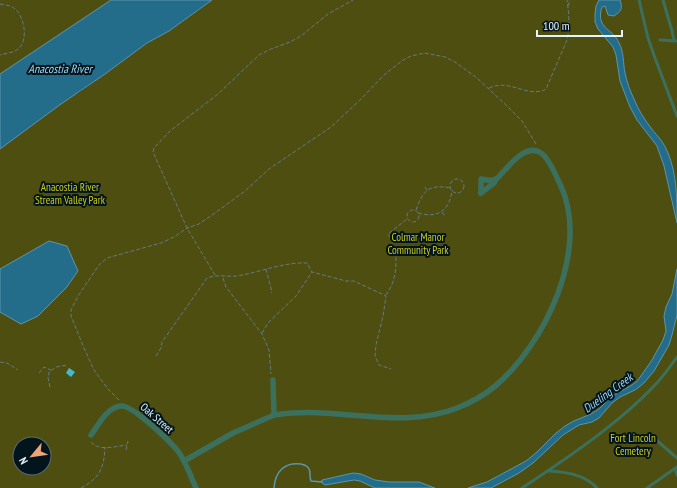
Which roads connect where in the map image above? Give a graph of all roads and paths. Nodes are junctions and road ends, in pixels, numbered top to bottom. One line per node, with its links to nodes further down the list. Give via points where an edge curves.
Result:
1 (352, 0): 23 (path, via 328,14 301,36 259,56 218,94 170,131 154,148 153,152)
2 (567, 0): 7 (path)
3 (570, 0): 7 (path)
4 (639, 0): 12 (lane, via 654,58)
5 (663, 0): 9 (lane)
6 (0, 4): 10 (path, via 14,8 19,14 24,36 19,49)
7 (568, 6): 11 (path, via 568,36 546,89 536,93 506,85)
8 (660, 40): 9 (lane)
9 (675, 41)
10 (0, 55)
11 (489, 88): 13 (path, via 522,121); 23 (path, via 445,57 425,53 410,56 384,75 331,127 269,169 215,213 199,224)
12 (677, 116)
13 (542, 153): 14 (street, via 526,152); 42 (street, via 558,178 566,200 570,222 567,263 557,295 543,326 516,365 494,387 456,409 427,417 404,418 316,412)
14 (496, 179)
15 (425, 187): 17 (path)
16 (451, 189): 16 (path, via 451,184 455,180 463,182 464,186 460,192 456,193); 17 (path, via 438,186); 19 (path, via 451,200)
17 (427, 190): 18 (path)
18 (416, 210): 20 (path); 22 (path, via 408,211)
19 (442, 211): 20 (path, via 433,215); 21 (path)
20 (418, 213): 22 (path, via 415,222)
21 (445, 216)
22 (407, 220): 29 (path, via 388,234 394,245 396,263 394,278)
23 (187, 228): 26 (path); 41 (path, via 161,243 108,258 91,276 71,310 74,326 94,370 108,389)
24 (266, 268): 25 (path, via 296,262 307,263); 27 (path, via 238,276); 28 (path)
25 (312, 272): 29 (path, via 354,281); 30 (path, via 296,296 268,323)
26 (215, 275): 27 (path); 31 (path, via 207,278 162,342)
27 (223, 277): 30 (path, via 226,287)
28 (271, 293)
29 (386, 296): 35 (path, via 375,356 379,365)
30 (262, 334): 39 (path, via 269,350)
31 (156, 356)
32 (677, 357): 52 (lane, via 654,386 627,412)
33 (0, 362): 36 (path)
34 (67, 365): 37 (path)
35 (391, 369)
36 (18, 370)
37 (51, 370): 38 (path, via 44,367); 40 (path, via 48,378)
38 (39, 373)
39 (273, 380): 42 (street)
40 (50, 387)
41 (126, 406): 43 (street, Oak Street, via 117,407 108,413); 50 (street, Oak Street, via 169,441)
42 (274, 415): 50 (street, via 233,433)
43 (91, 435): 47 (path, via 94,445)
44 (654, 438): 49 (lane)
45 (128, 441): 46 (path)
46 (127, 445): 47 (path); 48 (path)
47 (105, 447): 54 (path, via 104,466 97,477)
48 (126, 450)
49 (677, 458)
50 (184, 462): 55 (street, Oak Street)
51 (676, 468): 53 (lane); 58 (lane)
52 (548, 471): 56 (lane); 57 (lane, via 582,476)
53 (677, 475)
54 (81, 488)
55 (196, 488)
56 (522, 488)
57 (597, 488)
58 (647, 488)

